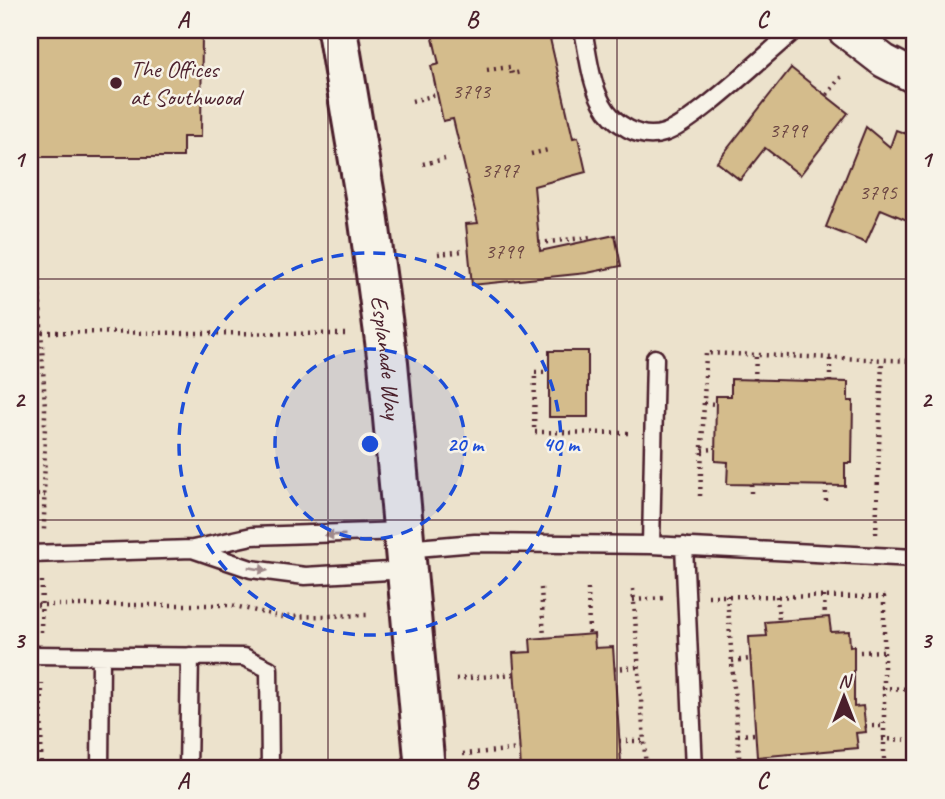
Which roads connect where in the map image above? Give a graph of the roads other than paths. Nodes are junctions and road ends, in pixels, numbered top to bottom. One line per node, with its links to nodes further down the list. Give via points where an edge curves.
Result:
1 (337, 30): 10 (street, Esplanade Way, via 388,363)
2 (583, 30): 3 (lane, via 596,90 609,113 634,132 653,135 666,133 694,114)
3 (795, 30)
4 (844, 30): 5 (street, via 884,61)
5 (915, 77)
6 (655, 358): 7 (lane)
7 (651, 545): 8 (lane); 10 (lane, via 475,543)
8 (684, 546): 12 (lane); 20 (lane)
9 (193, 549): 10 (lane, one-way to 9, via 252,537); 10 (lane, one-way to 10, via 251,569 306,576); 11 (lane)
10 (405, 550): 19 (street, Esplanade Way)
11 (37, 554)
12 (915, 558)
13 (36, 655): 14 (lane)
14 (101, 656): 15 (lane); 16 (lane)
15 (190, 656): 17 (lane); 18 (lane, via 244,657 269,669)
16 (100, 769)
17 (188, 769)
18 (270, 769)
19 (425, 769)
20 (694, 769)

